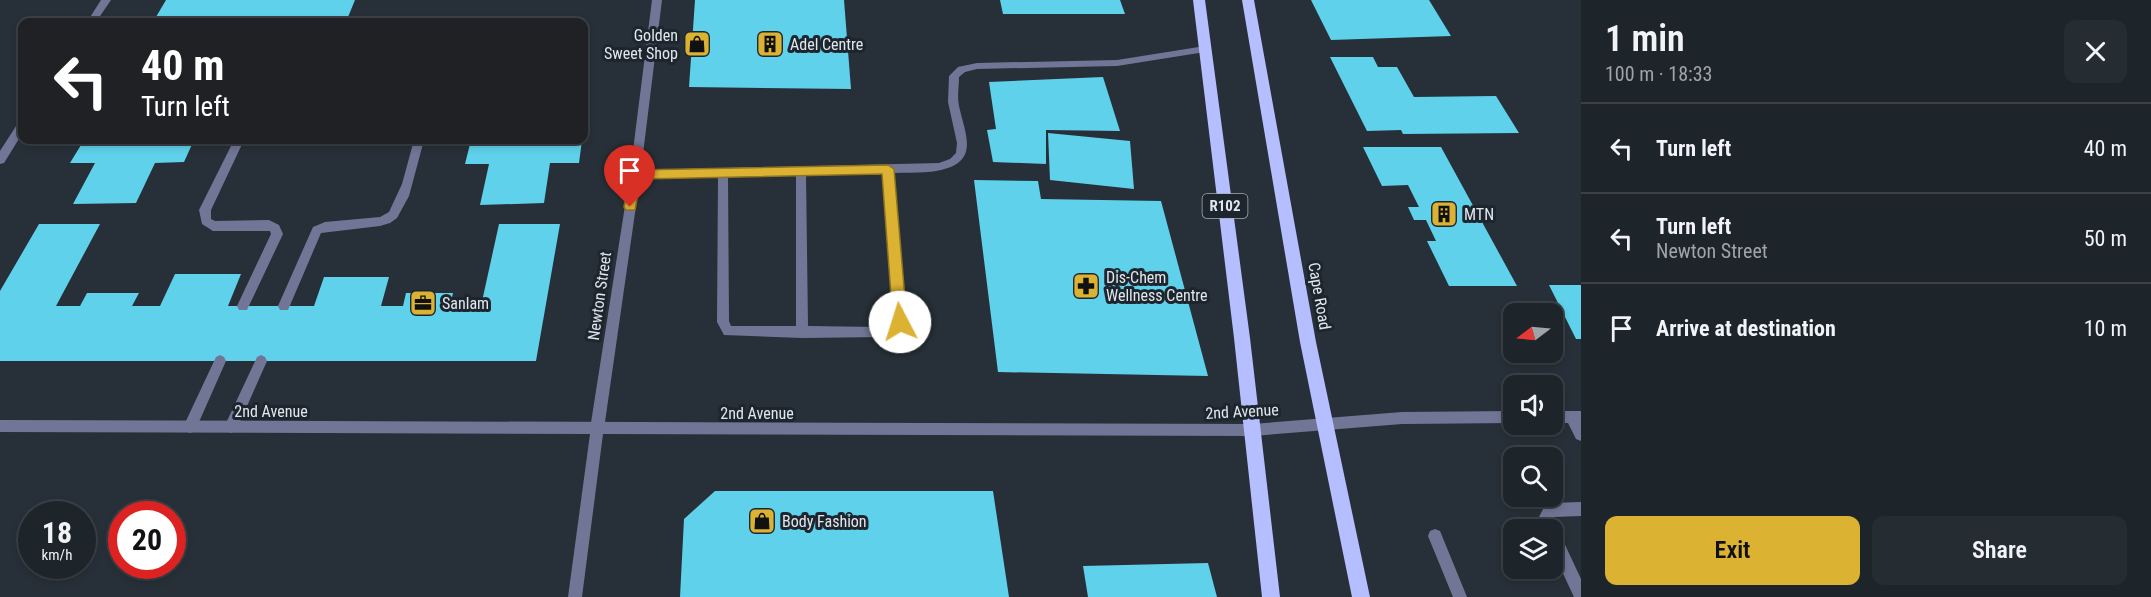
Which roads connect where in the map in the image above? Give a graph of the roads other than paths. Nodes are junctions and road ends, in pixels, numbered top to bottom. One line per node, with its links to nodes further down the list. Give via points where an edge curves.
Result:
1 (106, 0): 5 (street)
2 (657, 0): 14 (street, Newton Street)
3 (1199, 0): 6 (main road, R102)
4 (1248, 0): 22 (main road, Cape Road)
5 (94, 18)
6 (1205, 49): 11 (street, via 1117,63 962,69 954,76 953,102 961,154 954,162 939,167); 27 (main road, R102)
7 (18, 132): 10 (street)
8 (237, 144): 15 (street, via 205,210 206,221 213,226 269,225 276,234)
9 (418, 144): 16 (street, via 401,204 394,215 384,221 317,230)
10 (0, 160)
11 (888, 169): 12 (street); 17 (street, via 900,322 883,332)
12 (801, 171): 13 (street); 17 (street)
13 (723, 173): 14 (street); 17 (street, via 724,328 733,333)
14 (635, 174): 26 (street, Newton Street)
15 (243, 306)
16 (284, 306)
17 (802, 333)
18 (220, 361): 24 (street)
19 (261, 361): 25 (street)
20 (1503, 417): 22 (street, 2nd Avenue)
21 (1576, 417): 28 (street)
22 (1325, 422): 27 (street, 2nd Avenue); 36 (main road, Cape Road)
23 (0, 426): 24 (street, 2nd Avenue)
24 (190, 427): 25 (street, 2nd Avenue)
25 (231, 427): 26 (street, 2nd Avenue)
26 (597, 429): 27 (street, 2nd Avenue); 34 (street, Newton Street)
27 (1252, 430): 35 (main road, R102)
28 (1581, 435)
29 (1581, 509): 30 (street, via 1550,510)
30 (1545, 519)
31 (1435, 536): 37 (street)
32 (1563, 555): 33 (street)
33 (1581, 595)
34 (575, 597)
35 (1271, 597)
36 (1361, 597)
37 (1460, 597)

